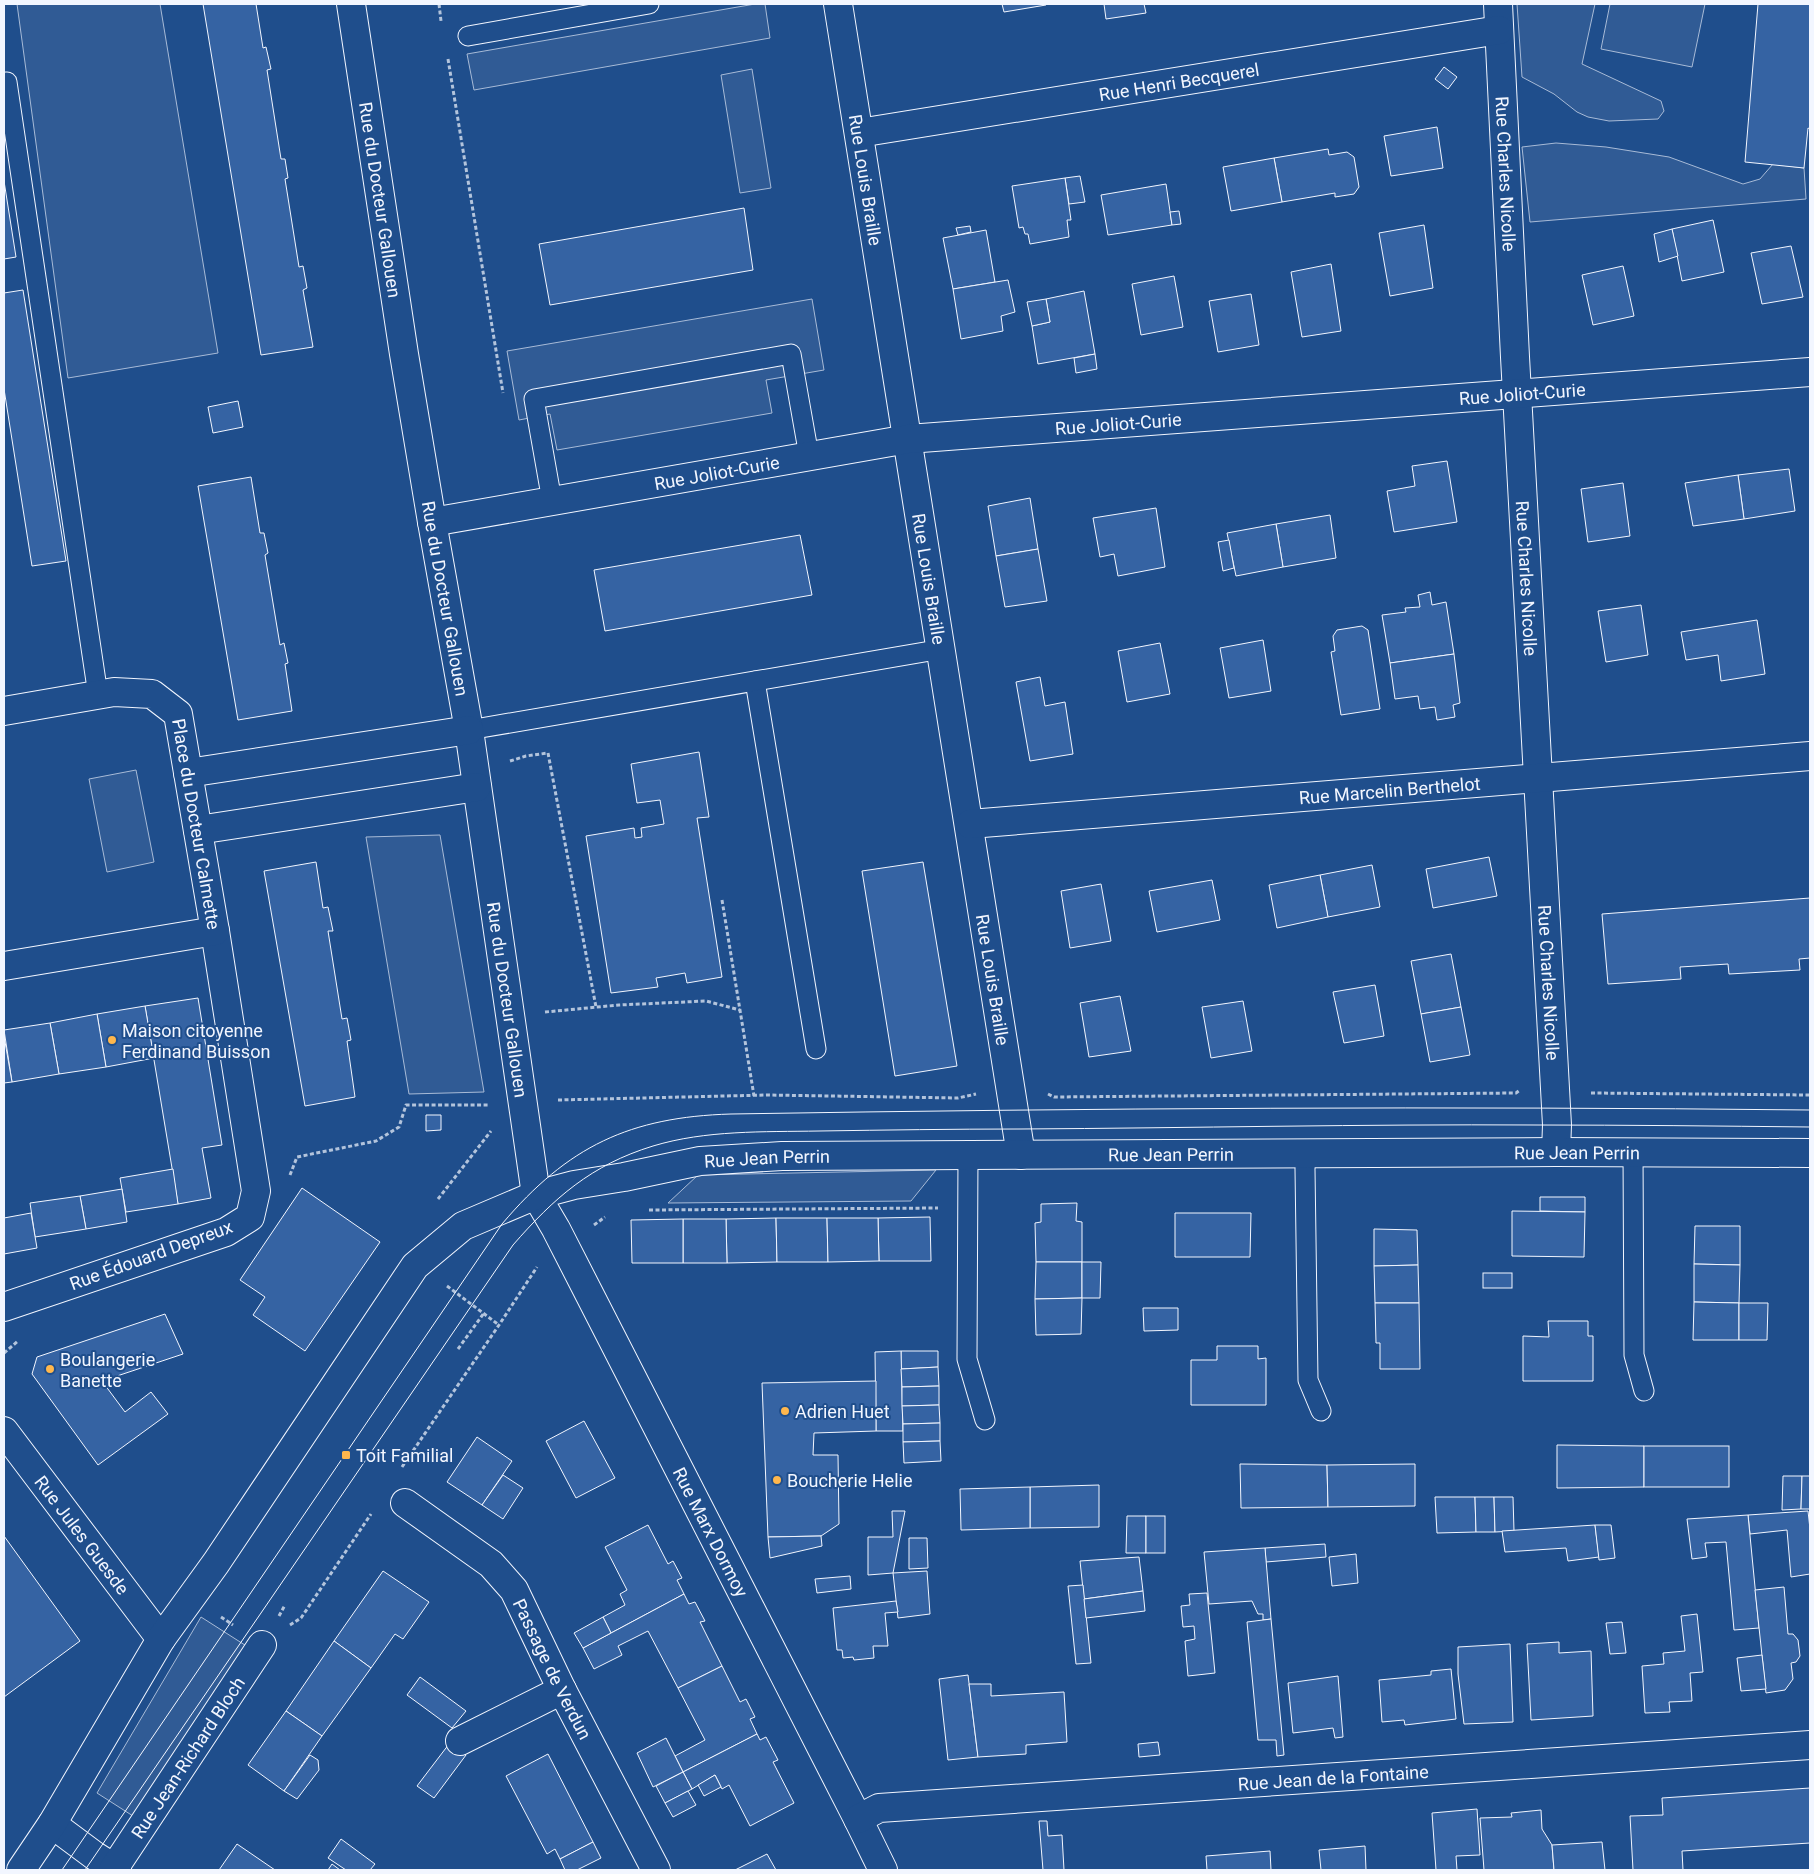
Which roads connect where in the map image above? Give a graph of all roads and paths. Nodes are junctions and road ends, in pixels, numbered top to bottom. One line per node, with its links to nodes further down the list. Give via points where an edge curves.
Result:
1 (351, 4): 18 (street, Rue du Docteur Gallouen)
2 (439, 4): 6 (path)
3 (649, 4): 8 (lane)
4 (838, 4): 11 (street, Rue Louis Braille)
5 (1498, 4): 7 (street, Rue Charles Nicolle)
6 (442, 23)
7 (1499, 30): 11 (street, Rue Henri Becquerel); 13 (street, Rue Charles Nicolle)
8 (468, 36)
9 (447, 53): 14 (path, via 504,396)
10 (7, 82): 21 (lane)
11 (859, 133): 15 (street, Rue Louis Braille)
12 (1810, 372): 13 (street, Rue Joliot-Curie)
13 (1517, 394): 15 (street, Rue Joliot-Curie); 27 (street, Rue Charles Nicolle)
14 (534, 400): 16 (lane, via 791,354); 17 (lane)
15 (908, 438): 16 (street, Rue Joliot-Curie); 19 (street, Rue Louis Braille)
16 (809, 456): 17 (street, Rue Joliot-Curie)
17 (552, 501): 18 (street, Rue Joliot-Curie)
18 (432, 522): 23 (street, Rue du Docteur Gallouen)
19 (942, 649): 20 (lane); 29 (street, Rue Louis Braille)
20 (756, 682): 23 (lane); 37 (lane)
21 (98, 696): 22 (street, Place du Docteur Calmette); 26 (street, Place du Docteur Calmette, via 114,692 152,694 178,714)
22 (4, 711)
23 (469, 730): 26 (street); 28 (street, Rue du Docteur Gallouen)
24 (1810, 756): 27 (street, Rue Marcelin Berthelot)
25 (508, 762): 35 (path, via 548,753)
26 (188, 773): 30 (street, Place du Docteur Calmette)
27 (1537, 777): 29 (street, Rue Marcelin Berthelot); 38 (street, Rue Charles Nicolle)
28 (477, 787): 30 (street); 42 (street, Rue du Docteur Gallouen)
29 (970, 824): 39 (street, Rue Louis Braille)
30 (198, 830): 32 (street, Place du Docteur Calmette)
31 (722, 900): 36 (path)
32 (215, 931): 33 (street, Place du Docteur Calmette); 56 (street, Rue Édouard Depreux, via 256,1191 250,1217 226,1232)
33 (4, 966)
34 (544, 1003): 35 (path, via 546,1013)
35 (596, 1007): 36 (path, via 706,1001)
36 (740, 1010): 41 (path)
37 (816, 1049)
38 (1554, 1086): 39 (path, via 1526,1087 1516,1093 1054,1098 1040,1088); 40 (path, via 1580,1086 1590,1092); 45 (street, Rue Charles Nicolle)
39 (1012, 1089): 41 (path, via 958,1098); 50 (street, Rue Louis Braille)
40 (1810, 1095)
41 (754, 1096): 42 (path)
42 (523, 1103): 52 (street, Rue du Docteur Gallouen)
43 (491, 1113): 51 (path, via 490,1105 406,1105 399,1127 376,1141 297,1157)
44 (492, 1130): 53 (path)
45 (1556, 1152): 46 (street, Rue Jean Perrin); 47 (street, Rue Jean Perrin)
46 (1633, 1152): 48 (street, Rue Jean Perrin); 61 (lane, via 1634,1355)
47 (1306, 1153): 50 (street, Rue Jean Perrin); 62 (lane, via 1308,1380)
48 (1810, 1153)
49 (968, 1155): 50 (street, Rue Jean Perrin); 52 (street, Rue Jean Perrin, via 782,1156 700,1161 574,1185); 63 (lane, via 967,1359)
50 (1021, 1155)
51 (286, 1183)
52 (536, 1196): 55 (street, Rue Marx Dormoy); 68 (street, Rue Jean Perrin, via 463,1226 415,1266 216,1563)
53 (433, 1205)
54 (608, 1215): 55 (path)
55 (563, 1245): 65 (path, via 540,1262); 73 (street, Rue Marx Dormoy)
56 (4, 1307)
57 (484, 1313): 59 (path)
58 (19, 1340): 60 (path)
59 (458, 1348)
60 (4, 1353)
61 (1644, 1391)
62 (1321, 1411)
63 (986, 1420)
64 (4, 1431): 68 (street, Rue Jules Guesde)
65 (398, 1474)
66 (405, 1503): 70 (street, Passage de Verdun, via 492,1564 514,1590)
67 (376, 1506): 69 (path, via 301,1618)
68 (161, 1639): 74 (street)
69 (262, 1645): 76 (street, Rue Jean-Richard Bloch)
70 (562, 1690): 71 (street); 77 (street, Passage de Verdun)
71 (460, 1741)
72 (1810, 1745): 73 (street, Rue Jean de la Fontaine, via 879,1808)
73 (858, 1819): 78 (street, Rue Marx Dormoy)
74 (52, 1824): 75 (street); 76 (street)
75 (21, 1870)
76 (115, 1870)
77 (656, 1870)
78 (883, 1870)

